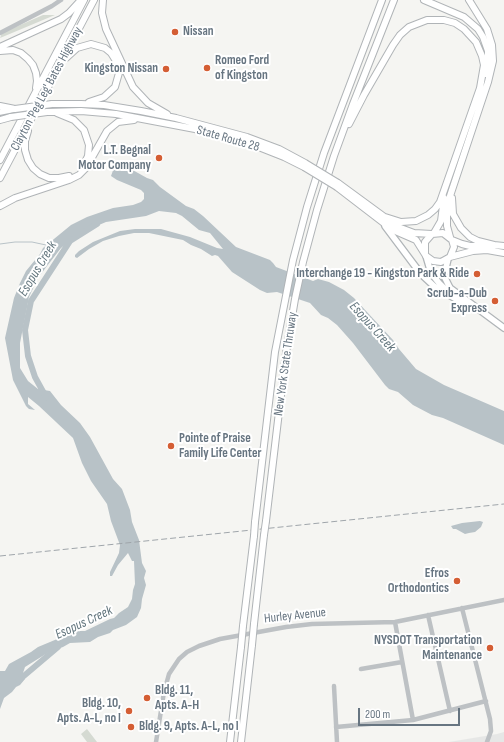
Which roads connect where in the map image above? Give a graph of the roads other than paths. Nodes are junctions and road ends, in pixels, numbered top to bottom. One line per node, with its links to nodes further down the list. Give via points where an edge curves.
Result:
1 (61, 0): 10 (street)
2 (82, 0): 11 (highway, via 61,18); 16 (highway, Clayton 'Peg Leg' Bates Highway)
3 (94, 0): 14 (highway, Clayton 'Peg Leg' Bates Highway)
4 (102, 0): 23 (highway, via 106,29 133,87 148,103)
5 (382, 0): 56 (highway, New York State Thruway, bridge, via 324,153 293,260 272,377)
6 (394, 0): 26 (highway, New York State Thruway)
7 (424, 0): 15 (highway, via 464,17 481,33 487,46 488,61)
8 (431, 0): 13 (highway, via 466,15 480,27 491,51)
9 (469, 0): 13 (highway, via 485,24 491,40 494,56)
10 (0, 33)
11 (0, 47)
12 (0, 51): 16 (highway, via 17,52 33,65 37,81)
13 (490, 74): 29 (highway)
14 (52, 80): 17 (highway, via 70,54 82,46 96,44 111,53 116,60 119,73 112,91 100,99); 22 (highway, Clayton 'Peg Leg' Bates Highway)
15 (480, 88): 26 (highway, via 484,68 482,56 468,32 444,20 426,20 415,24 405,30 393,45 364,95); 31 (highway)
16 (31, 102): 27 (highway, Clayton 'Peg Leg' Bates Highway)
17 (71, 103): 19 (highway, State Route 28, bridge); 23 (highway, State Route 28, via 116,107)
18 (0, 106): 19 (highway)
19 (15, 109): 20 (main road, State Route 28)
20 (0, 112)
21 (47, 112): 22 (highway, via 70,117 86,134 89,150 86,161 80,169 68,176 45,176 30,164 25,146); 24 (highway, State Route 28, bridge); 25 (highway, State Route 28, via 104,113)
22 (32, 117): 30 (highway, Clayton 'Peg Leg' Bates Highway)
23 (176, 118): 28 (highway, State Route 28, via 247,137 279,149)
24 (0, 120)
25 (163, 122): 28 (highway, State Route 28, via 246,142); 32 (highway, via 128,120 114,124 104,134 86,168 79,175)
26 (334, 156): 57 (highway, New York State Thruway, bridge, via 303,262 282,379)
27 (0, 160)
28 (305, 165): 33 (highway, State Route 28, bridge)
29 (457, 174): 35 (highway, via 447,211 447,226); 36 (highway, via 452,202 456,221 463,231 474,239)
30 (0, 178)
31 (447, 184): 33 (highway, via 438,205 424,218 401,222); 34 (highway, via 441,221)
32 (0, 206)
33 (382, 219): 34 (highway, State Route 28, via 406,231); 39 (highway, State Route 28, via 397,232 416,240); 41 (main road, via 421,274 440,290)
34 (433, 233): 35 (highway, via 443,233); 39 (highway, via 425,242)
35 (451, 238): 36 (highway, via 470,246); 40 (highway, via 454,248)
36 (494, 245): 37 (highway)
37 (504, 246)
38 (504, 253): 40 (highway, via 480,250)
39 (425, 254): 40 (highway, via 436,262); 41 (main road, via 429,269 436,280 446,291)
40 (449, 258): 42 (main road, via 444,276 448,285)
41 (465, 304): 42 (main road)
42 (479, 311): 43 (main road)
43 (504, 328)
44 (504, 600): 45 (street, Hurley Avenue)
45 (462, 608): 46 (street, Hurley Avenue); 51 (street)
46 (428, 615): 47 (street, Hurley Avenue); 52 (street)
47 (394, 622): 48 (street); 55 (street, Hurley Avenue, via 299,625 220,639 194,648 179,659 169,674)
48 (402, 662): 49 (street); 53 (street)
49 (361, 669)
50 (334, 686): 54 (street)
51 (486, 701): 52 (street); 59 (street, via 492,728)
52 (450, 711): 53 (street)
53 (413, 720): 54 (street)
54 (336, 727): 58 (street)
55 (156, 742)
56 (230, 742)
57 (241, 742)
58 (337, 742)
59 (487, 742)

